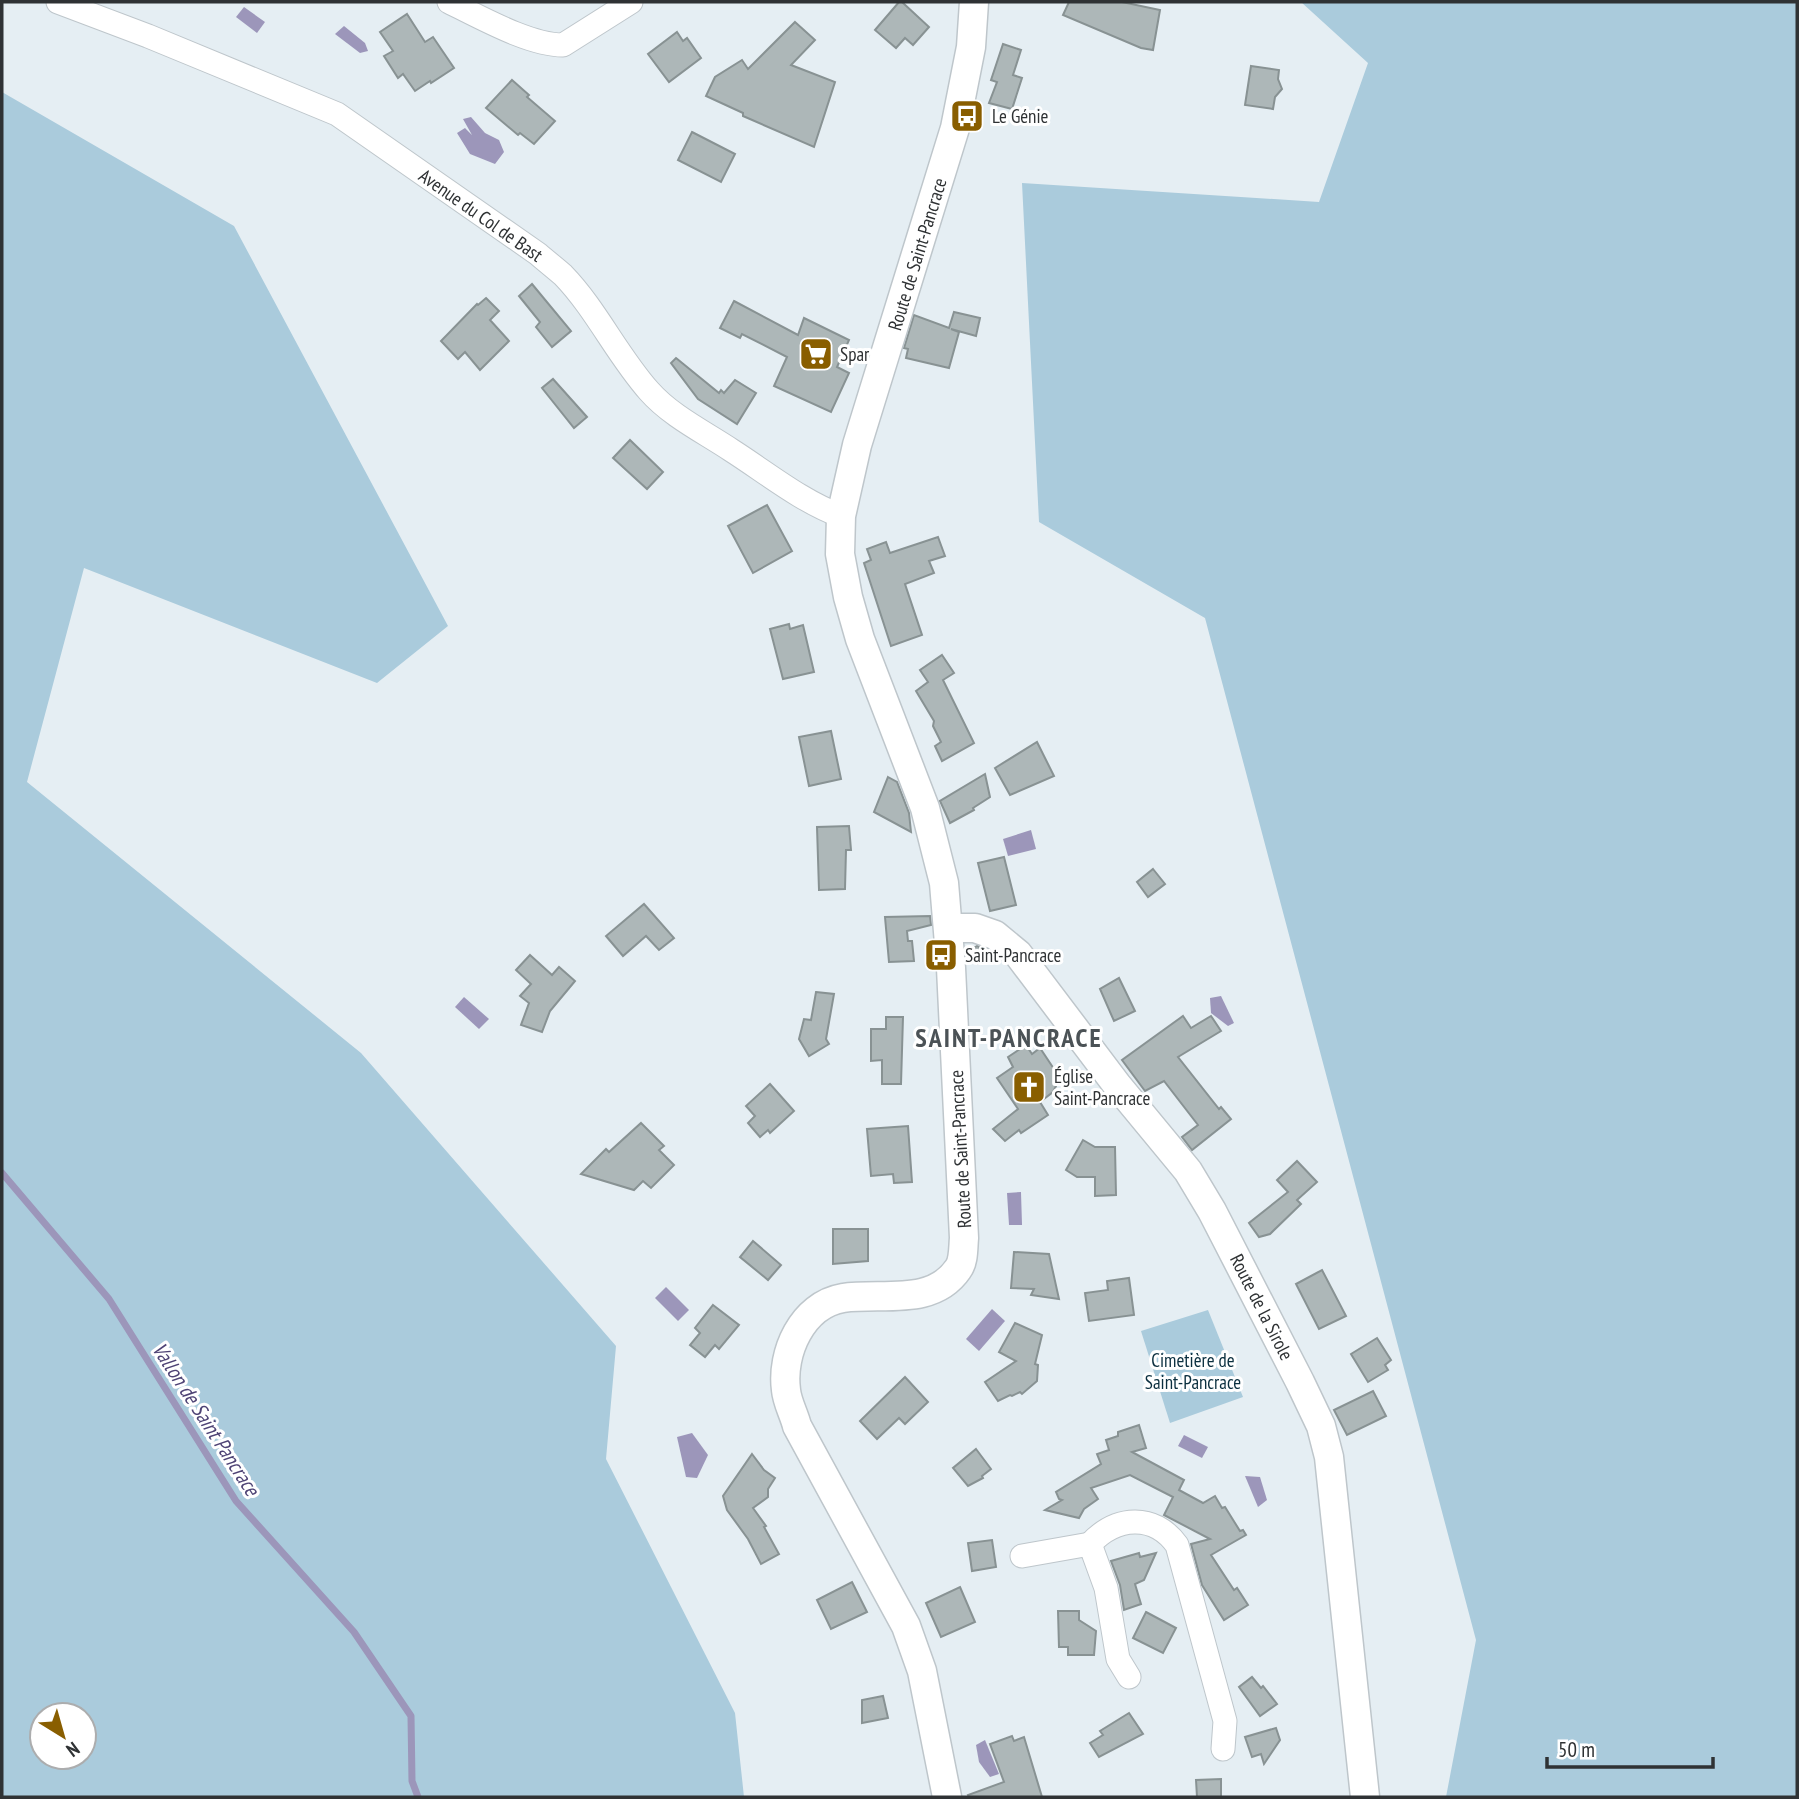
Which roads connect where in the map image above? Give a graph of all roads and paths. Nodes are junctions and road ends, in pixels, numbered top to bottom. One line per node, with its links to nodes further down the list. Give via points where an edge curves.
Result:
1 (58, 2): 5 (street, Avenue du Col de Bast, via 337,114 562,275 638,378 670,410 788,488)
2 (449, 2): 3 (street, via 506,29 563,45)
3 (631, 2)
4 (974, 2): 5 (street, Route de Saint-Pancrace, via 971,47 955,128 858,445)
5 (841, 516): 6 (street, Route de Saint-Pancrace, via 840,554 848,597 932,830)
6 (949, 928): 11 (street, Route de Saint-Pancrace, via 964,1238 959,1269 922,1294 840,1298 818,1309 798,1330 787,1354 786,1390 797,1426 906,1626 922,1671); 12 (street, Route de la Sirole, via 975,928 995,936 1018,954 1188,1171 1300,1382 1321,1426 1329,1457)
7 (1090, 1544): 8 (street); 9 (street, via 1106,1588 1118,1659); 10 (street, via 1099,1534 1128,1521 1155,1525 1177,1545 1225,1721)
8 (1022, 1556)
9 (1129, 1676)
10 (1223, 1749)
11 (947, 1797)
12 (1365, 1797)

